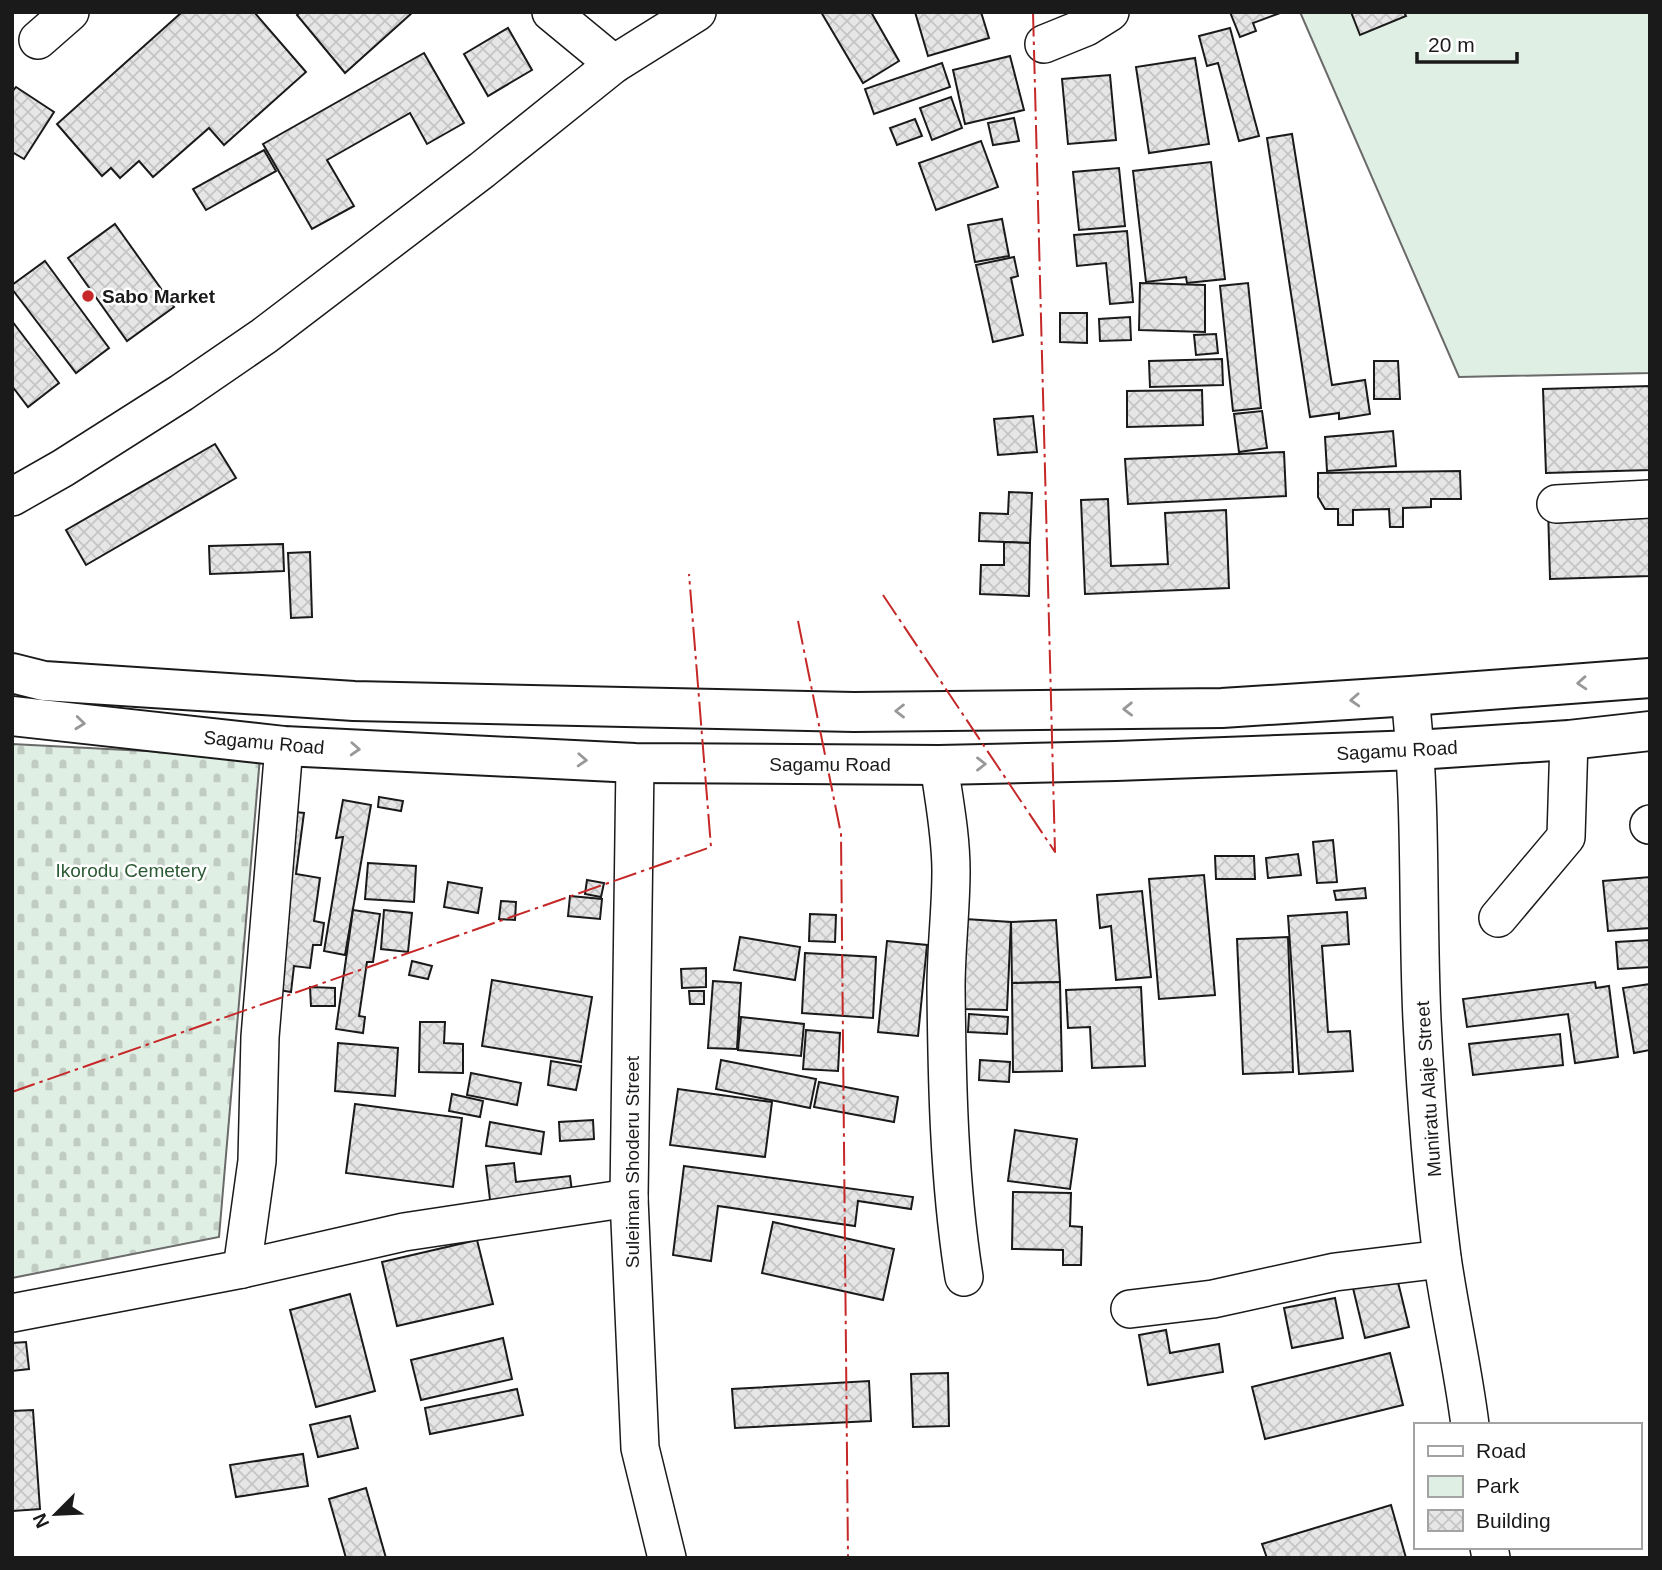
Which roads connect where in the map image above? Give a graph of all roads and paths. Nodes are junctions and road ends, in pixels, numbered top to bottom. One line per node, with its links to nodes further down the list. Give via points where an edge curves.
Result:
1 (70, 12): 5 (street)
2 (551, 12): 7 (street)
3 (697, 12): 7 (street)
4 (1110, 12): 6 (street)
5 (38, 40)
6 (1044, 44)
7 (614, 64): 8 (street, via 264,336 170,401)
8 (12, 497)
9 (1650, 499): 10 (street)
10 (1556, 504)
11 (12, 673): 13 (highway, one-way to 11, via 1222,708 840,711 354,701 44,681)
12 (1650, 678): 13 (highway, one-way to 13)
13 (1410, 696): 18 (street, Muniratu Alaje Street)
14 (12, 716): 17 (highway, Sagamu Road, one-way to 17)
15 (1650, 731): 16 (highway, Sagamu Road)
16 (1569, 740): 18 (highway, Sagamu Road); 21 (street, via 1566,837)
17 (284, 746): 19 (highway, Sagamu Road, one-way to 19); 24 (street, via 260,1038 257,1161)
18 (1416, 750): 20 (highway, Sagamu Road, one-way to 18); 23 (street, Muniratu Alaje Street, via 1422,1020)
19 (635, 763): 20 (highway, Sagamu Road); 22 (street, Suleiman Shoderu Street)
20 (939, 765): 25 (street, via 951,857 946,986 956,1223)
21 (1498, 918)
22 (629, 1198): 24 (street, via 404,1232); 29 (street, Suleiman Shoderu Street, via 640,1448)
23 (1443, 1259): 26 (street, via 1335,1272 1213,1299); 28 (street, Muniratu Alaje Street)
24 (242, 1269): 27 (street)
25 (964, 1277)
26 (1129, 1308)
27 (12, 1312)
28 (1470, 1423)
29 (667, 1558)

